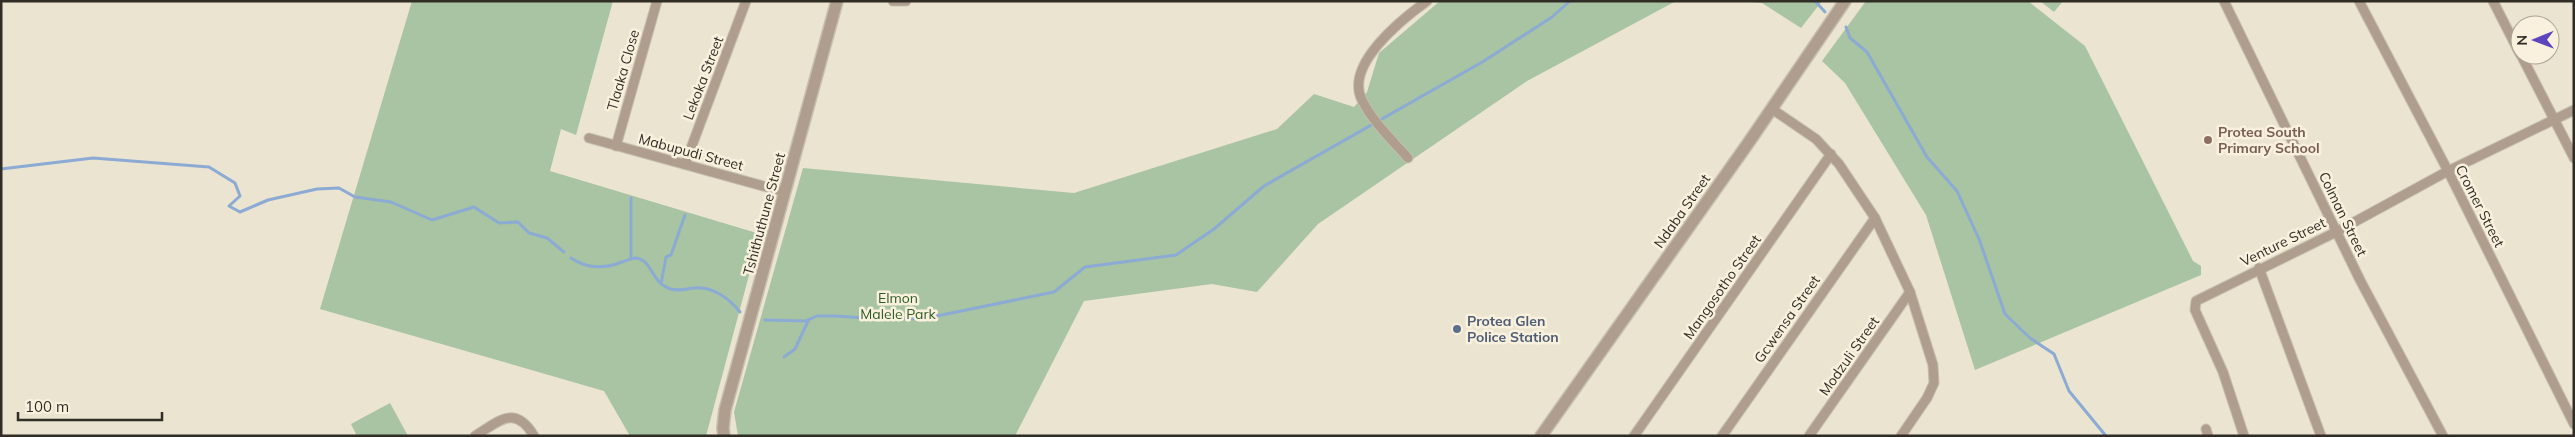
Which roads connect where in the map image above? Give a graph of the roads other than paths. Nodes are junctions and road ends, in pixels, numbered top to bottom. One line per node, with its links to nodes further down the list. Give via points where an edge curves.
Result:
1 (657, 1): 17 (street, Tlaaka Close)
2 (746, 1): 21 (street, Lekoka Street)
3 (837, 1): 23 (street, Tshithuthune Street)
4 (893, 1): 5 (street)
5 (906, 1)
6 (1427, 1): 19 (street, via 1386,36 1361,70 1357,85 1368,111)
7 (1845, 1): 13 (street, Ndaba Street)
8 (2224, 1): 25 (street, Colman Street)
9 (2359, 1): 22 (street, Cromer Street)
10 (2493, 1): 11 (street)
11 (2510, 34)
12 (2526, 65): 15 (street)
13 (1772, 109): 18 (street, via 1812,136); 32 (street, Ndaba Street)
14 (2574, 110): 15 (street, Venture Street)
15 (2554, 120): 20 (street); 22 (street, Venture Street)
16 (589, 138): 17 (street, Mabupudi Street)
17 (616, 146): 21 (street, Mabupudi Street)
18 (1831, 154): 24 (street); 33 (street, Mangosotho Street)
19 (1408, 158)
20 (2574, 158)
21 (684, 164): 23 (street, Mabupudi Street)
22 (2448, 171): 25 (street, Venture Street); 28 (street, Cromer Street)
23 (785, 192): 31 (street, Tshithuthune Street, via 724,416)
24 (1875, 218): 27 (street); 34 (street, Gcwensa Street)
25 (2336, 232): 26 (street, Venture Street); 39 (street, Colman Street)
26 (2259, 268): 37 (street, Venture Street, via 2196,301 2194,307 2223,372); 38 (street)
27 (1910, 292): 35 (street, Modzuli Street); 36 (street, via 1933,366 1934,383)
28 (2574, 424)
29 (475, 436): 30 (street, via 512,417 524,421)
30 (534, 436)
31 (724, 436)
32 (1541, 436)
33 (1634, 436)
34 (1722, 436)
35 (1809, 436)
36 (1901, 436)
37 (2244, 436)
38 (2321, 436)
39 (2442, 436)

